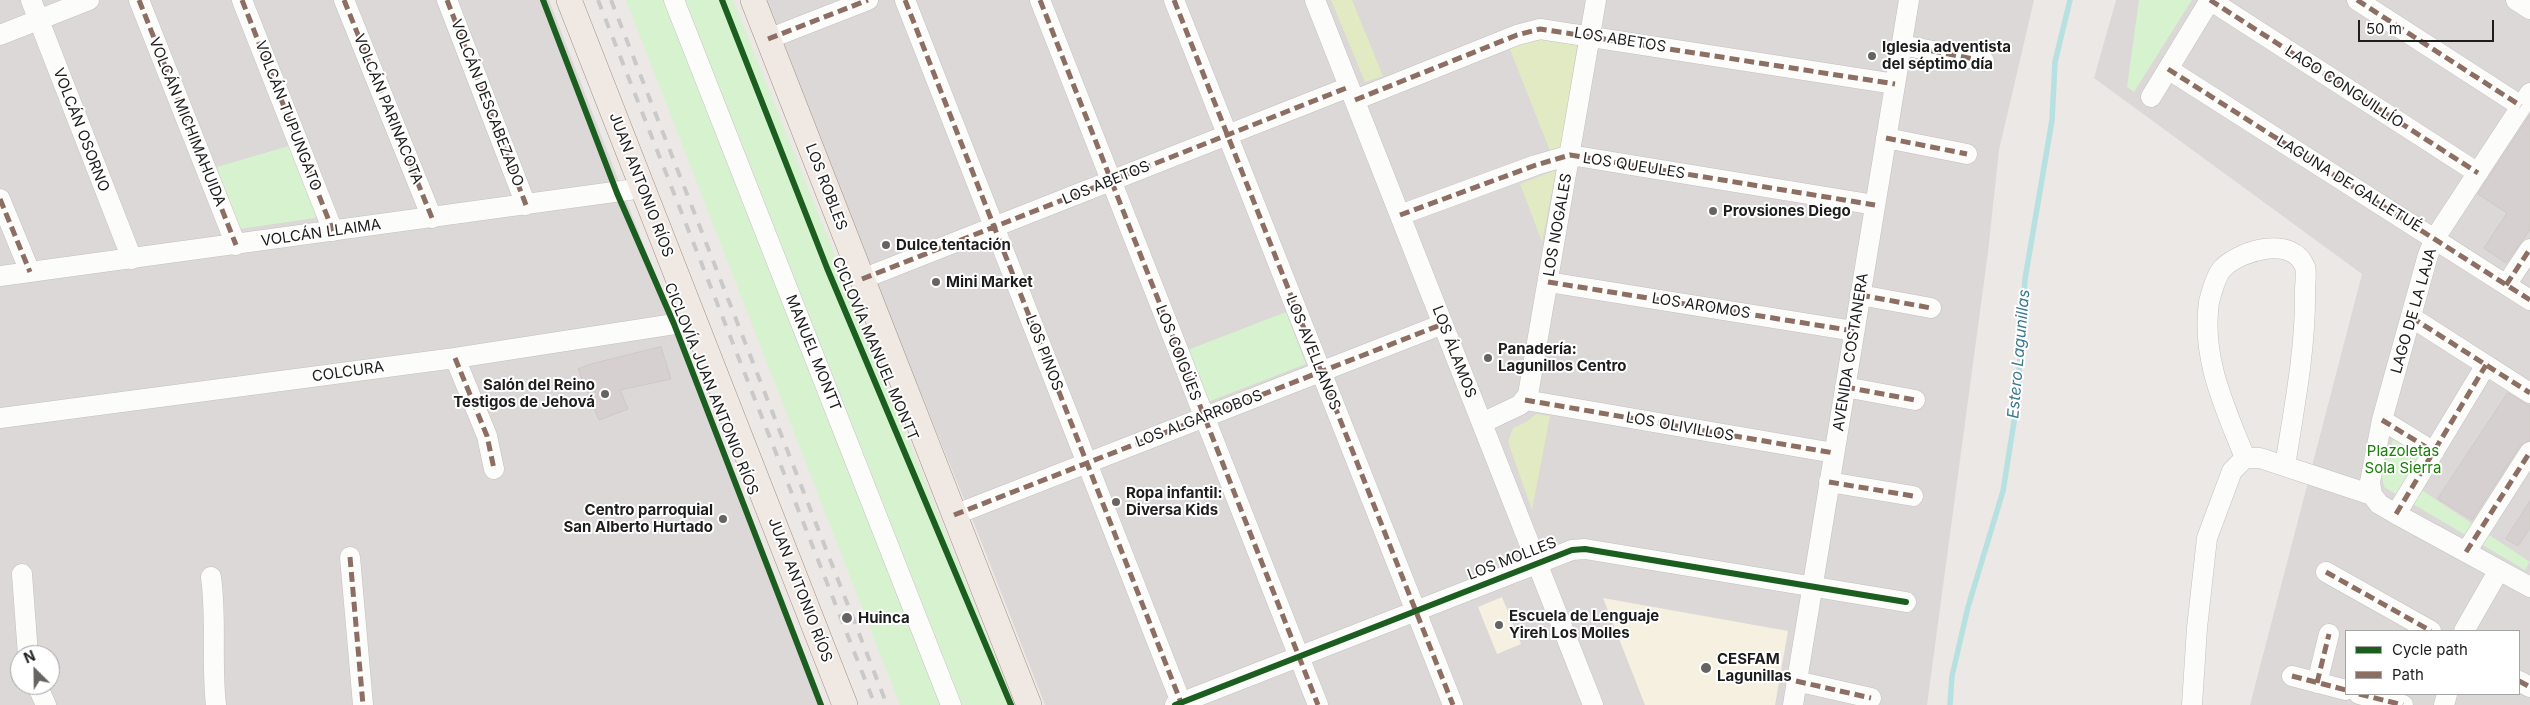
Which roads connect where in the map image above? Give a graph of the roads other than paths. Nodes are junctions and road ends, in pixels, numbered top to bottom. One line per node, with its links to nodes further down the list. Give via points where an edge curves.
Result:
1 (30, 0): 22 (street, VOLCÁN OSORNO)
2 (89, 0): 22 (street)
3 (139, 0): 48 (street, VOLCÁN MICHIMAHUIDA)
4 (242, 0): 46 (street, VOLCÁN TUPUNGATO)
5 (344, 0): 44 (street, VOLCÁN PARINACOTA)
6 (447, 0): 41 (street, VOLCÁN DESCABEZADO)
7 (569, 0): 39 (main road, JUAN ANTONIO RÍOS)
8 (664, 0): 112 (street, MANUEL MONTT)
9 (674, 0): 113 (street, MANUEL MONTT)
10 (752, 0): 25 (main road, LOS ROBLES)
11 (868, 0): 25 (street)
12 (905, 0): 45 (street, LOS PINOS)
13 (1040, 0): 38 (street, LOS COIGÜES)
14 (1174, 0): 33 (street, LOS AVELLANOS)
15 (1315, 0): 30 (street, LOS ÁLAMOS)
16 (1596, 0): 24 (street, LOS NOGALES)
17 (1909, 0): 26 (street, AVENIDA COSTANERA)
18 (2210, 0): 28 (street); 37 (street, LAGO CONGUILLÍO)
19 (2357, 0): 32 (street)
20 (2516, 0): 21 (street)
21 (2530, 9)
22 (38, 20): 23 (street); 50 (street, VOLCÁN OSORNO)
23 (0, 35)
24 (1590, 36): 29 (street, LOS ABETOS); 30 (street, LOS ABETOS, via 1552,30 1527,32); 36 (street, LOS NOGALES)
25 (768, 39): 53 (main road, LOS ROBLES)
26 (1902, 45): 27 (street); 29 (street, AVENIDA COSTANERA)
27 (1984, 61)
28 (2168, 69): 31 (street); 47 (street, LAGUNA DE GALLETUÉ)
29 (1895, 84): 34 (street, AVENIDA COSTANERA)
30 (1352, 93): 33 (street, LOS ABETOS); 43 (street, LOS ÁLAMOS)
31 (2150, 97)
32 (2526, 100): 37 (street, LAGO DE LA LAJA)
33 (1227, 135): 38 (street, LOS ABETOS); 65 (street, LOS AVELLANOS)
34 (1886, 138): 35 (street); 42 (street, AVENIDA COSTANERA)
35 (1967, 154)
36 (1570, 155): 42 (street, LOS QUEULES); 43 (street, LOS QUEULES); 54 (street, LOS NOGALES)
37 (2478, 173): 47 (street, LAGO DE LA LAJA)
38 (1111, 180): 45 (street, LOS ABETOS); 71 (street, LOS COIGÜES)
39 (643, 188): 41 (street, VOLCÁN LLAIMA); 60 (main road, JUAN ANTONIO RÍOS)
40 (0, 200): 51 (street)
41 (526, 205): 44 (street, VOLCÁN LLAIMA)
42 (1875, 205): 56 (street, AVENIDA COSTANERA)
43 (1400, 215): 61 (street, LOS ÁLAMOS)
44 (432, 218): 46 (street, VOLCÁN LLAIMA)
45 (994, 227): 53 (street, LOS ABETOS); 78 (street, LOS PINOS)
46 (333, 231): 48 (street, VOLCÁN LLAIMA)
47 (2435, 238): 55 (street, LAGUNA DE GALLETUÉ); 59 (street, LAGO DE LA LAJA)
48 (236, 245): 50 (street, VOLCÁN LLAIMA)
49 (2530, 249): 55 (street)
50 (132, 259): 51 (street, VOLCÁN LLAIMA)
51 (30, 272): 52 (street, VOLCÁN LLAIMA)
52 (0, 276)
53 (862, 279): 85 (main road, LOS ROBLES)
54 (1548, 282): 62 (street, LOS AROMOS); 68 (street, LOS NOGALES)
55 (2506, 284): 57 (street, LAGUNA DE GALLETUÉ)
56 (1860, 294): 58 (street); 62 (street, AVENIDA COSTANERA)
57 (2530, 300)
58 (1932, 308)
59 (2411, 317): 64 (street); 72 (street, LAGO DE LA LAJA)
60 (694, 321): 63 (street, COLCURA); 111 (main road, JUAN ANTONIO RÍOS)
61 (1443, 324): 65 (street, LOS ALGARROBOS); 73 (street, LOS ÁLAMOS)
62 (1854, 330): 66 (street, AVENIDA COSTANERA)
63 (455, 358): 70 (street, COLCURA); 80 (street, via 487,436)
64 (2486, 365): 67 (street); 74 (street)
65 (1320, 372): 71 (street, LOS ALGARROBOS); 96 (street, LOS AVELLANOS)
66 (1845, 387): 69 (street); 76 (street, AVENIDA COSTANERA)
67 (2530, 393)
68 (1525, 400): 73 (street); 76 (street, LOS OLIVILLOS)
69 (1915, 400)
70 (0, 418)
71 (1204, 418): 78 (street, LOS ALGARROBOS); 101 (street, LOS COIGÜES)
72 (2382, 420): 74 (street); 82 (street, LAGO DE LA LAJA, via 2370,482)
73 (1482, 423): 88 (street, LOS ÁLAMOS)
74 (2434, 452): 84 (street)
75 (2530, 452): 86 (street)
76 (1834, 453): 81 (street, AVENIDA COSTANERA)
77 (2245, 458): 79 (street, via 2260,458); 79 (street, via 2213,379 2208,339 2209,301 2222,268 2246,252 2278,247 2293,253 2305,267 2306,306); 119 (street, via 2232,471 2207,538)
78 (1087, 463): 85 (street, LOS ALGARROBOS); 108 (street, LOS PINOS)
79 (2285, 466): 82 (street)
80 (494, 469)
81 (1830, 482): 83 (street); 93 (street, AVENIDA COSTANERA)
82 (2372, 495): 84 (street, via 2378,504)
83 (1913, 496)
84 (2396, 514): 86 (street)
85 (954, 515): 114 (main road)
86 (2466, 552): 89 (street)
87 (350, 557): 110 (street)
88 (1537, 563): 93 (street, LOS MOLLES, via 1584,549); 96 (street, LOS MOLLES); 117 (street, LOS ÁLAMOS)
89 (2499, 570): 94 (street); 98 (street)
90 (2326, 572): 97 (street)
91 (22, 574): 100 (street)
92 (211, 578): 109 (street)
93 (1812, 586): 95 (street, LOS MOLLES); 103 (street, AVENIDA COSTANERA)
94 (2530, 587)
95 (1906, 602)
96 (1417, 610): 101 (street, LOS MOLLES); 116 (street, LOS AVELLANOS)
97 (2429, 630)
98 (2465, 630)
99 (2330, 634): 104 (street)
100 (27, 645)
101 (1300, 656): 108 (street, LOS MOLLES); 115 (street, LOS COIGÜES)
102 (2292, 676): 104 (street)
103 (1796, 681): 107 (street); 118 (street, AVENIDA COSTANERA)
104 (2317, 683): 105 (street)
105 (2345, 690)
106 (2364, 695): 120 (street)
107 (1871, 698)
108 (1179, 704)
109 (216, 705)
110 (364, 705)
111 (845, 705)
112 (939, 705)
113 (951, 705)
114 (1029, 705)
115 (1318, 705)
116 (1453, 705)
117 (1593, 705)
118 (1792, 705)
119 (2192, 705)
120 (2403, 705)

